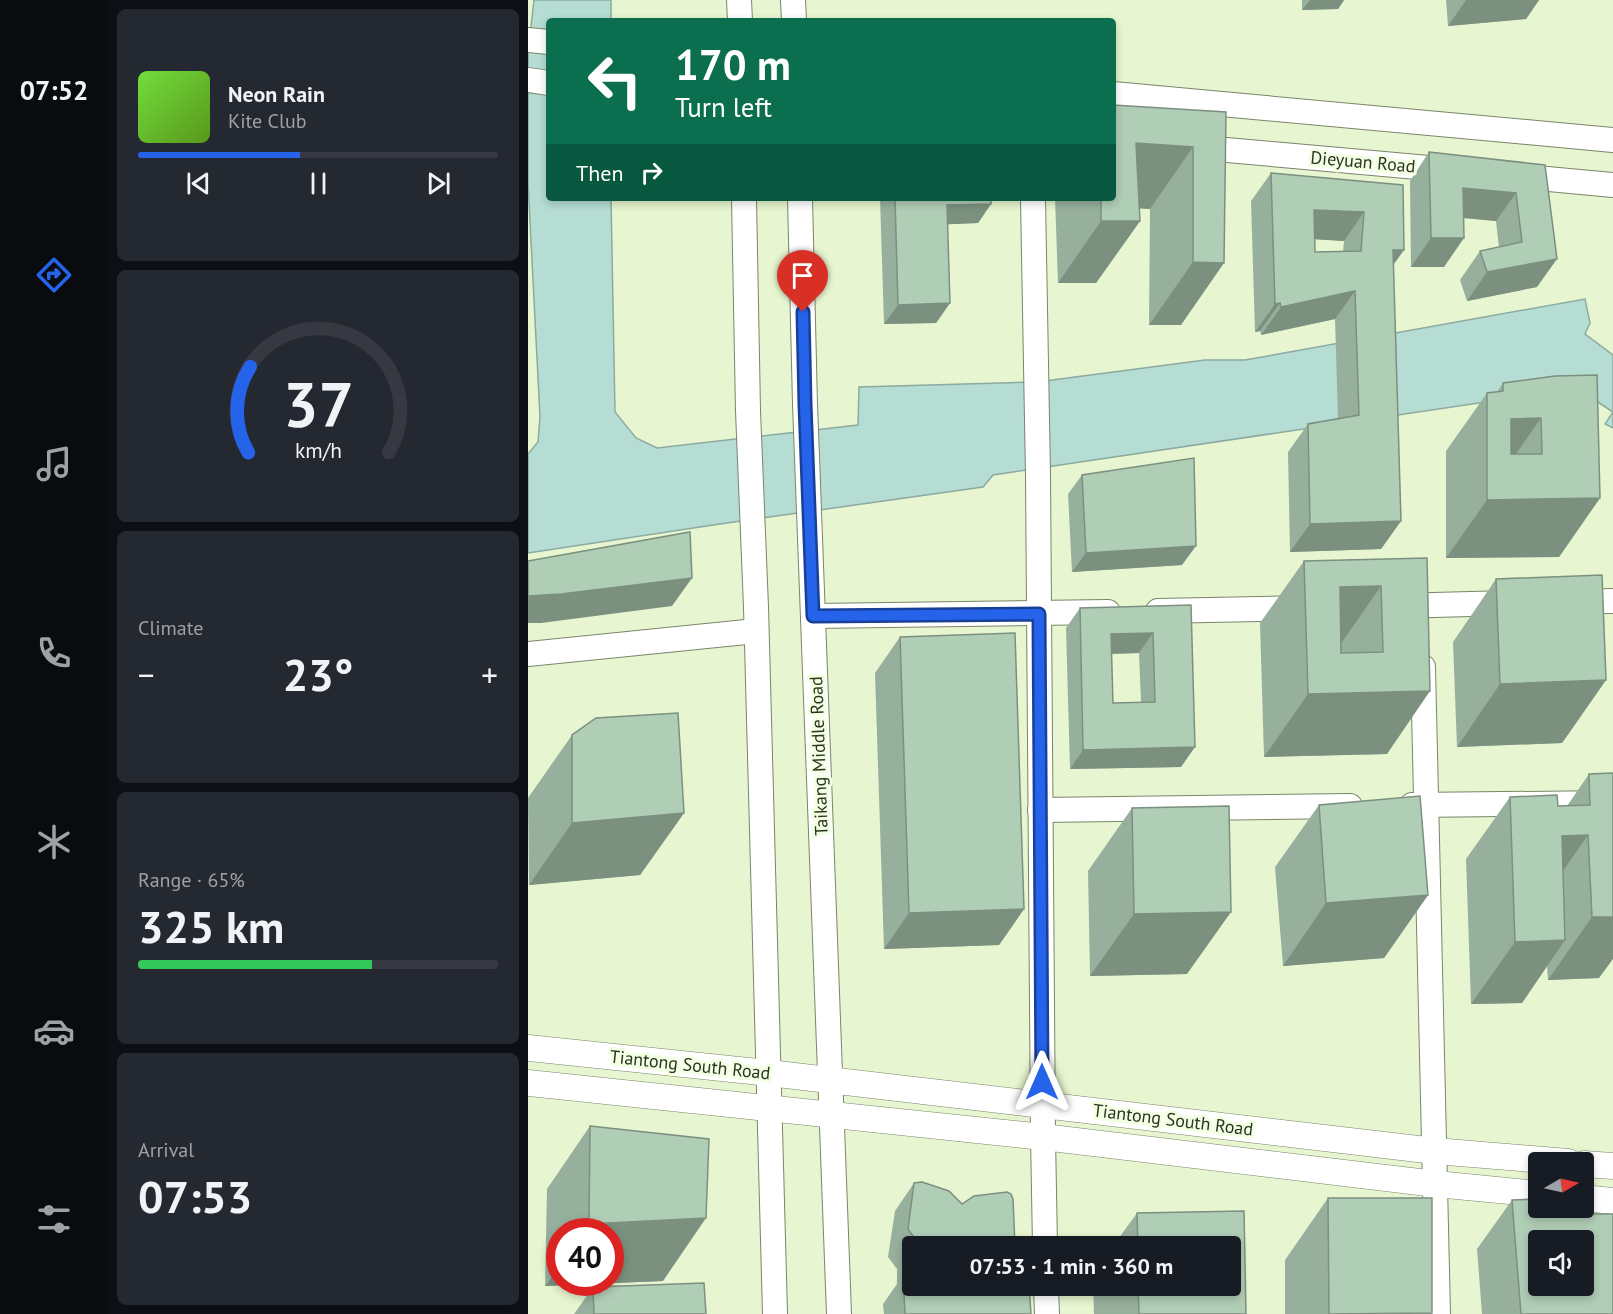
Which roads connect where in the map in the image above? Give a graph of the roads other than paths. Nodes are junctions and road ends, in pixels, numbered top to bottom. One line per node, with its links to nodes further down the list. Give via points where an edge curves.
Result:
1 (739, 0): 3 (street)
2 (793, 0): 4 (street)
3 (740, 18)
4 (794, 18)
5 (528, 40): 6 (street)
6 (546, 42)
7 (528, 80): 8 (street)
8 (546, 82)
9 (1116, 94): 10 (street)
10 (1613, 140)
11 (1173, 145): 12 (street, Dieyuan Road)
12 (1470, 172)
13 (1494, 174): 14 (street)
14 (1613, 185)
15 (744, 201): 26 (street)
16 (800, 201): 24 (street, Taikang Middle Road)
17 (1033, 201): 23 (street)
18 (1613, 601): 19 (street)
19 (1553, 602)
20 (1529, 603): 25 (street)
21 (1374, 606): 25 (street)
22 (1326, 607): 23 (street)
23 (1039, 614): 24 (street); 30 (street)
24 (813, 616): 33 (street, Taikang Middle Road)
25 (1422, 625): 29 (street)
26 (756, 631): 27 (street); 32 (street)
27 (528, 654)
28 (1613, 804): 29 (street)
29 (1427, 805): 30 (street); 39 (street)
30 (1040, 810): 35 (street)
31 (528, 1047): 32 (main road, Tiantong South Road)
32 (769, 1073): 33 (main road, Tiantong South Road); 36 (street)
33 (831, 1080): 35 (main road, Tiantong South Road); 37 (street, Taikang Middle Road)
34 (528, 1083): 36 (main road, Tiantong South Road)
35 (1042, 1105): 38 (street); 39 (main road, Tiantong South Road)
36 (770, 1109): 37 (main road, Tiantong South Road); 49 (street)
37 (832, 1116): 38 (main road, Tiantong South Road); 50 (street, Taikang Middle Road)
38 (1043, 1137): 43 (main road, Tiantong South Road); 47 (street)
39 (1435, 1151): 40 (main road, Tiantong South Road); 43 (street)
40 (1528, 1159)
41 (1594, 1165): 42 (main road)
42 (1613, 1166)
43 (1436, 1184): 44 (main road, Tiantong South Road); 52 (street)
44 (1528, 1193)
45 (1594, 1199): 46 (main road)
46 (1613, 1201)
47 (1045, 1236)
48 (1046, 1296): 51 (street)
49 (775, 1314)
50 (839, 1314)
51 (1047, 1314)
52 (1438, 1314)

